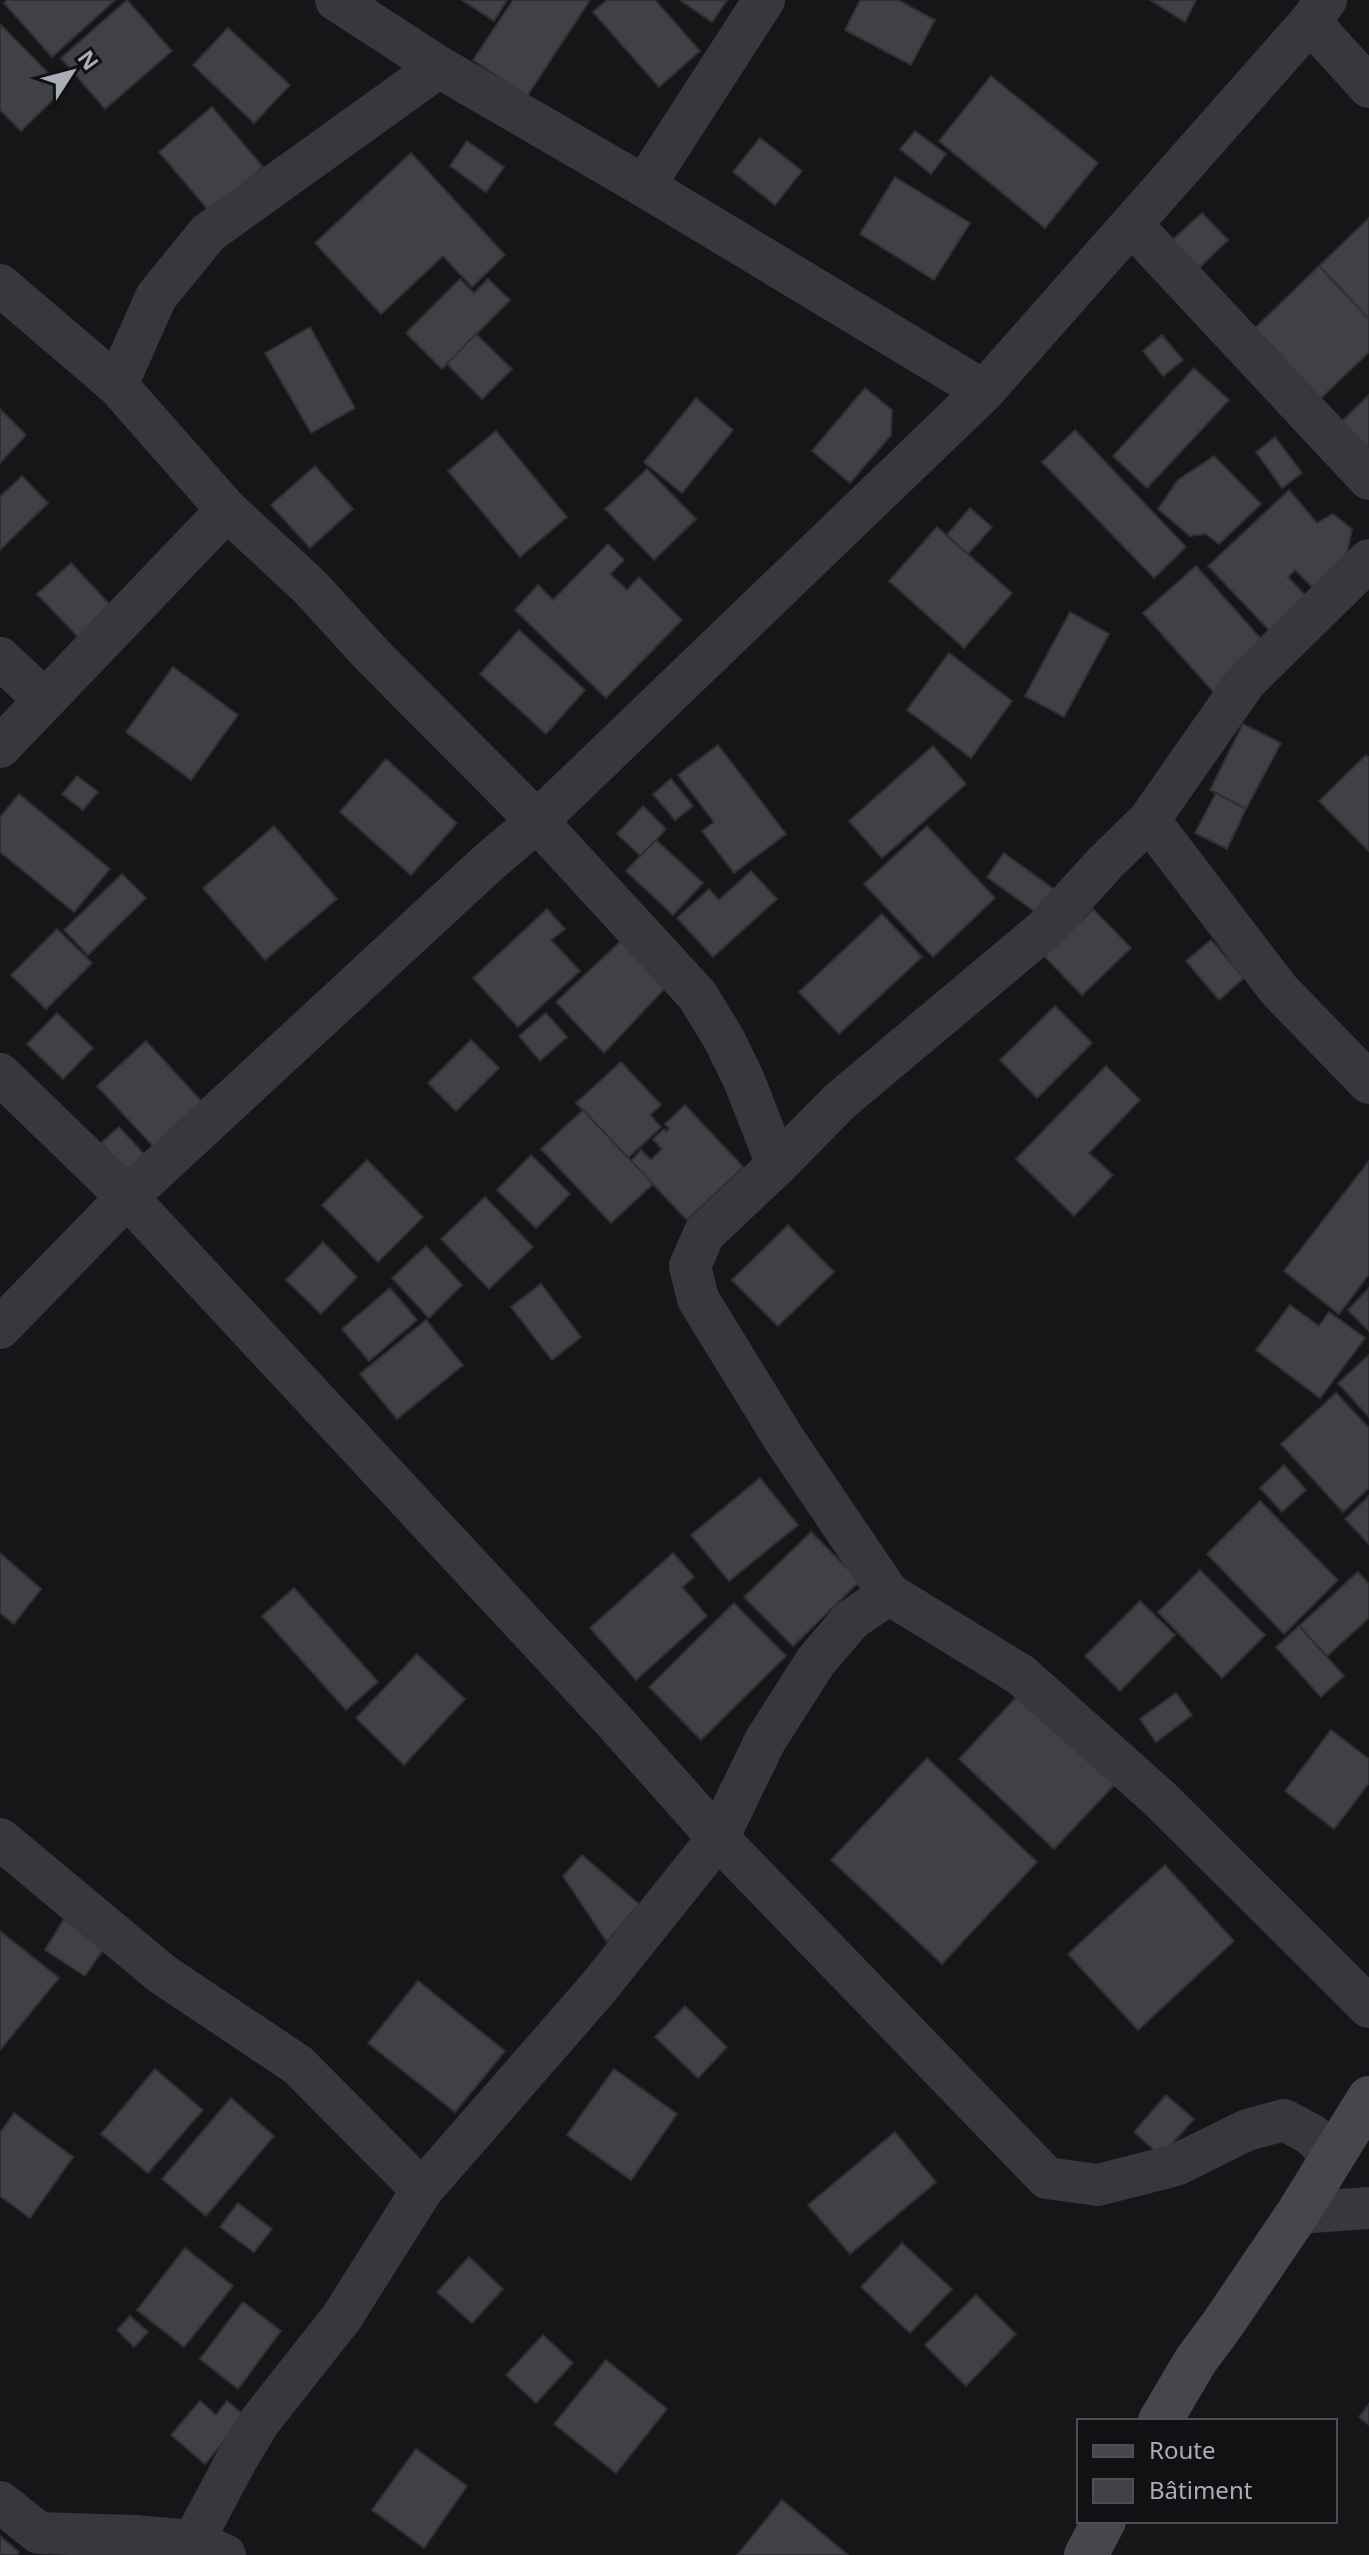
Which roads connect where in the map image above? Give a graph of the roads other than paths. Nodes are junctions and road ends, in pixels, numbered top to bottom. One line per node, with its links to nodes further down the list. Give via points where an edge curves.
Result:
1 (336, 0): 4 (street)
2 (764, 0): 6 (street)
3 (1318, 11): 5 (street); 7 (street)
4 (439, 67): 6 (street); 9 (street, via 208,233 156,297)
5 (1369, 87)
6 (644, 186): 10 (street)
7 (1132, 225): 10 (street); 11 (street)
8 (0, 285): 9 (street)
9 (117, 385): 12 (street)
10 (984, 391): 18 (street)
11 (1369, 479)
12 (227, 510): 15 (street); 18 (street, via 310,587)
13 (1369, 560): 17 (street, via 1246,681)
14 (0, 658): 15 (street)
15 (45, 700): 16 (street)
16 (0, 747)
17 (1149, 820): 20 (street, via 1279,990); 21 (street, via 1045,929 840,1101)
18 (537, 821): 21 (street, via 697,995 744,1080); 22 (street)
19 (0, 1074): 22 (street)
20 (1369, 1083)
21 (777, 1165): 24 (street, via 704,1234 690,1266 698,1299)
22 (127, 1197): 23 (street); 25 (street)
23 (0, 1328)
24 (889, 1594): 25 (street, via 851,1620 816,1661 765,1741); 27 (street, via 1021,1675 1159,1798)
25 (718, 1838): 29 (street, via 1047,2178 1098,2185 1176,2165 1247,2130 1284,2120 1312,2135); 30 (street, via 598,1988)
26 (0, 1839): 30 (street, via 162,1974 298,2065)
27 (1369, 2007)
28 (1369, 2098): 29 (street)
29 (1333, 2158): 32 (street)
30 (422, 2190): 37 (street, via 342,2317 260,2421 237,2459)
31 (1369, 2208): 32 (street)
32 (1298, 2213): 33 (street)
33 (1161, 2419)
34 (0, 2502): 36 (street)
35 (1103, 2523): 38 (street)
36 (50, 2544): 37 (street, via 134,2536)
37 (201, 2550)
38 (1086, 2555)

